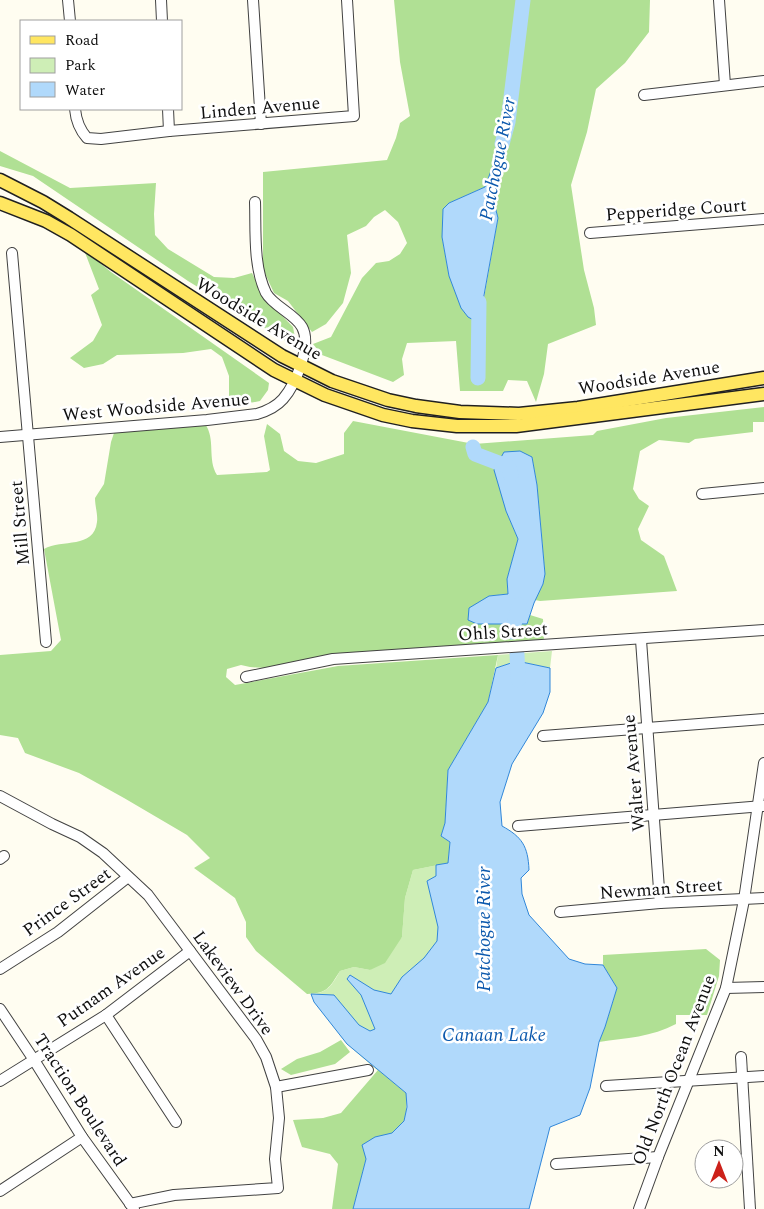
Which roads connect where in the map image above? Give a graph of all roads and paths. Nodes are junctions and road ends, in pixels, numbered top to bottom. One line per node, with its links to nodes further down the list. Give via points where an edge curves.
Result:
1 (68, 0): 6 (street)
2 (161, 0): 7 (street)
3 (253, 0): 13 (street)
4 (347, 0): 13 (street, Linden Avenue, via 354,116)
5 (719, 0): 9 (street)
6 (70, 20)
7 (162, 20)
8 (764, 82): 9 (street)
9 (725, 85): 10 (street)
10 (644, 95)
11 (75, 110): 14 (street, Linden Avenue, via 81,131 87,138)
12 (168, 110): 14 (street)
13 (261, 124): 14 (street, Linden Avenue)
14 (169, 132)
15 (0, 180): 21 (main road, Woodside Avenue, via 43,202 282,356)
16 (0, 202): 21 (main road, Woodside Avenue, via 72,235 234,344)
17 (255, 202): 21 (street, via 258,265 267,295 304,330 306,341)
18 (764, 219): 19 (street, Pepperidge Court)
19 (590, 233)
20 (12, 253): 24 (street, Mill Street)
21 (298, 374): 22 (main road, Woodside Avenue, via 388,400 439,410 490,414 564,410); 23 (main road, Woodside Avenue, via 325,395 376,413 412,421 472,427 547,423); 24 (street, West Woodside Avenue, via 277,404 257,414)
22 (764, 378)
23 (764, 394)
24 (29, 434): 25 (street, West Woodside Avenue); 30 (street, Mill Street)
25 (0, 437)
26 (764, 488): 27 (street)
27 (702, 494)
28 (764, 630): 29 (street, Ohls Street)
29 (640, 640): 31 (street, Ohls Street, via 333,659); 33 (street, Walter Avenue)
30 (46, 642)
31 (246, 677)
32 (764, 719): 33 (street)
33 (647, 729): 34 (street); 38 (street, Walter Avenue)
34 (543, 736)
35 (764, 763): 37 (street, Old North Ocean Avenue)
36 (0, 796): 40 (street, Lakeview Drive, via 80,837)
37 (761, 807): 38 (street); 42 (street, Old North Ocean Avenue)
38 (655, 816): 39 (street); 43 (street, Walter Avenue)
39 (518, 826)
40 (128, 877): 45 (street, Lakeview Drive, via 148,895); 46 (street, Prince Street, via 58,932)
41 (764, 898): 42 (street, Newman Street)
42 (744, 900): 43 (street, Newman Street); 48 (street, Old North Ocean Avenue)
43 (660, 903): 44 (street, Newman Street)
44 (560, 912)
45 (190, 951): 50 (street, Putnam Avenue); 59 (street, Lakeview Drive, via 256,1039)
46 (0, 968)
47 (764, 987): 48 (street)
48 (726, 988): 56 (street, Old North Ocean Avenue)
49 (0, 1009): 52 (street, Traction Boulevard)
50 (106, 1015): 52 (street, Putnam Avenue); 60 (street)
51 (741, 1057): 55 (street)
52 (34, 1060): 57 (street, Putnam Avenue); 61 (street, Traction Boulevard)
53 (368, 1070): 59 (street)
54 (764, 1076): 55 (street)
55 (742, 1078): 56 (street); 67 (street)
56 (689, 1081): 58 (street); 62 (street, Old North Ocean Avenue)
57 (0, 1082)
58 (606, 1086)
59 (276, 1087): 65 (street, Lakeview Drive, via 278,1188 174,1196)
60 (176, 1122)
61 (82, 1137): 64 (street); 65 (street, Traction Boulevard)
62 (658, 1157): 63 (street); 66 (street, Old North Ocean Avenue)
63 (556, 1164)
64 (0, 1191)
65 (132, 1207)
66 (639, 1209)
67 (750, 1209)

